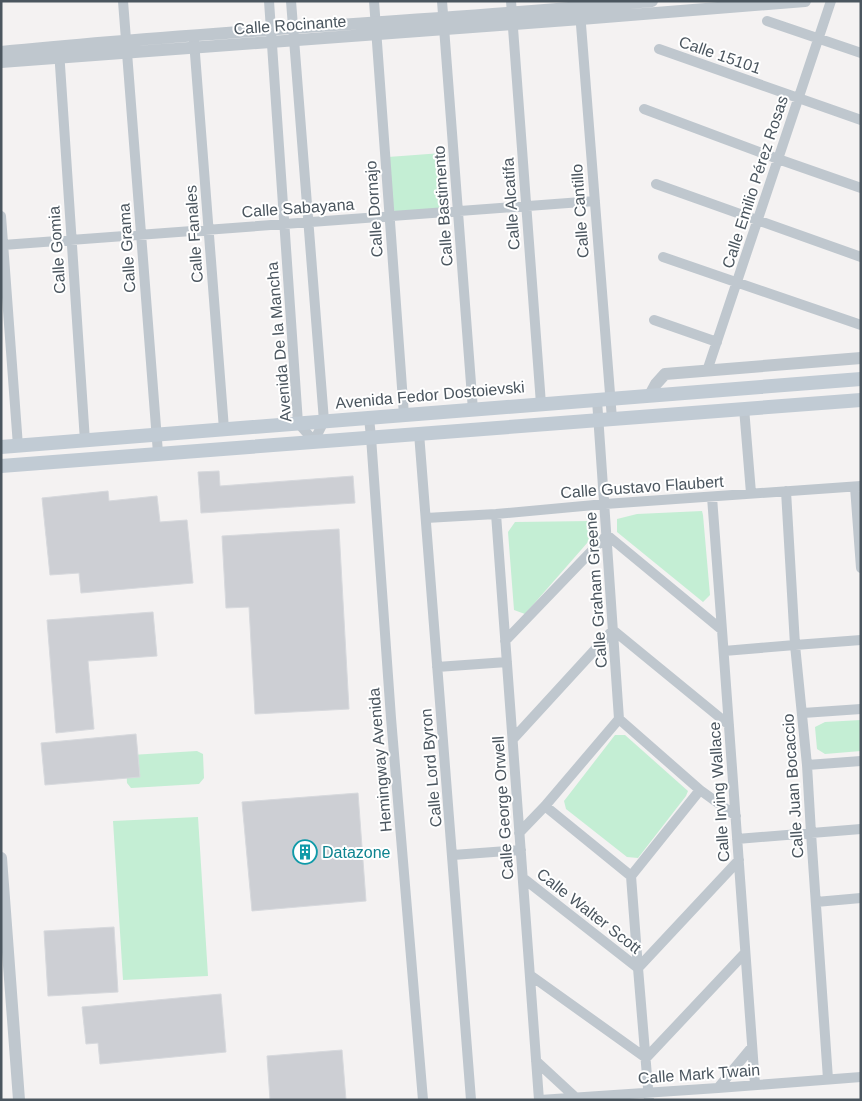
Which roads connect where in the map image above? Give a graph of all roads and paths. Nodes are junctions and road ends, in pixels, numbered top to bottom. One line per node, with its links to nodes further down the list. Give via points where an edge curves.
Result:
1 (123, 1): 19 (street, Calle Grama)
2 (269, 1): 16 (street, Avenida De la Mancha)
3 (291, 1): 15 (street)
4 (374, 1): 14 (street, Calle Dornajo)
5 (442, 1): 13 (street, Calle Bastimento)
6 (652, 1): 10 (street)
7 (805, 1): 9 (street)
8 (831, 1): 17 (street, Calle Emilio Pérez Rosas)
9 (716, 4): 10 (street)
10 (580, 10): 11 (street, Calle Rocinante); 31 (street, Calle Cantillo)
11 (512, 13): 13 (street, Calle Rocinante); 32 (street, Calle Alcatifa)
12 (767, 21): 17 (street)
13 (444, 24): 14 (street, Calle Rocinante); 33 (street, Calle Bastimento)
14 (376, 28): 15 (street, Calle Rocinante); 35 (street, Calle Dornajo)
15 (293, 35): 16 (street, Calle Rocinante); 37 (street)
16 (272, 36): 18 (street, Calle Rocinante); 38 (street, Avenida De la Mancha)
17 (818, 38): 23 (street); 25 (street, Calle Emilio Pérez Rosas)
18 (194, 42): 19 (street, Calle Rocinante); 39 (street, Calle Fanales)
19 (127, 47): 22 (street, Calle Rocinante); 40 (street, Calle Grama)
20 (659, 50): 25 (street, Calle 15101)
21 (1, 52): 22 (street, Calle Rocinante)
22 (59, 52): 24 (street, Calle Rocinante); 41 (street, Calle Gomia)
23 (861, 53)
24 (1, 62)
25 (798, 99): 27 (street, Calle 15101); 28 (street, Calle Emilio Pérez Rosas)
26 (644, 109): 28 (street)
27 (861, 120)
28 (778, 159): 30 (street); 36 (street, Calle Emilio Pérez Rosas)
29 (656, 184): 36 (street)
30 (861, 188)
31 (595, 201): 32 (street, Calle Sabayana); 53 (street, Calle Cantillo)
32 (526, 206): 33 (street, Calle Sabayana); 55 (street, Calle Alcatifa)
33 (458, 212): 35 (street, Calle Sabayana); 57 (street, Calle Bastimento)
34 (1, 216): 42 (street)
35 (390, 217): 37 (street, Calle Sabayana); 58 (street, Calle Dornajo)
36 (758, 220): 44 (street); 45 (street, Calle Emilio Pérez Rosas)
37 (308, 223): 38 (street, Calle Sabayana); 61 (street)
38 (284, 224): 39 (street, Calle Sabayana); 62 (street, Avenida De la Mancha)
39 (208, 230): 40 (street, Calle Sabayana); 63 (street, Calle Fanales)
40 (141, 235): 41 (street, Calle Sabayana); 65 (street, Calle Grama)
41 (71, 240): 42 (street, Calle Sabayana); 67 (street, Calle Gomia)
42 (3, 246): 69 (street)
43 (663, 257): 45 (street)
44 (861, 257)
45 (737, 283): 47 (street); 48 (street, Calle Emilio Pérez Rosas)
46 (654, 320): 48 (street)
47 (861, 325)
48 (717, 342): 50 (street, Calle Emilio Pérez Rosas)
49 (861, 358): 50 (street)
50 (707, 372): 52 (street, via 666,374)
51 (861, 379): 52 (main road, Avenida Fedor Dostoievski)
52 (650, 395): 53 (main road, Avenida Fedor Dostoievski)
53 (604, 399): 55 (main road, Avenida Fedor Dostoievski); 60 (street, Calle Graham Greene)
54 (861, 400): 56 (main road)
55 (541, 404): 57 (main road, Avenida Fedor Dostoievski)
56 (744, 408): 60 (main road); 75 (street)
57 (473, 410): 58 (main road, Avenida Fedor Dostoievski)
58 (404, 415): 59 (main road, Avenida Fedor Dostoievski)
59 (369, 418): 61 (main road, Avenida Fedor Dostoievski); 66 (street, Hemingway Avenida)
60 (605, 419): 64 (main road); 77 (street, Calle Graham Greene)
61 (324, 421): 62 (main road, Avenida Fedor Dostoievski); 68 (street)
62 (298, 423): 63 (main road, Avenida Fedor Dostoievski); 68 (street, Avenida De la Mancha)
63 (224, 429): 65 (main road, Avenida Fedor Dostoievski)
64 (419, 433): 66 (main road); 79 (street, Calle Lord Byron)
65 (156, 435): 67 (main road, Avenida Fedor Dostoievski); 71 (street, Calle Grama)
66 (371, 437): 68 (main road); 125 (street, Hemingway Avenida)
67 (85, 441): 69 (main road, Avenida Fedor Dostoievski)
68 (314, 442): 71 (main road)
69 (18, 446): 70 (main road, Avenida Fedor Dostoievski)
70 (1, 447)
71 (158, 454): 72 (main road)
72 (1, 466)
73 (858, 487): 74 (street, Calle Gustavo Flaubert); 81 (street)
74 (786, 491): 75 (street, Calle Gustavo Flaubert); 86 (street, Calle Juan Bocaccio)
75 (752, 494): 76 (street, Calle Gustavo Flaubert)
76 (712, 497): 77 (street, Calle Gustavo Flaubert); 83 (street, Calle Irving Wallace)
77 (605, 504): 78 (street, Calle Gustavo Flaubert); 80 (street, Calle Graham Greene)
78 (496, 514): 79 (street, Calle Gustavo Flaubert); 85 (street, Calle George Orwell)
79 (426, 518): 89 (street, Calle Lord Byron)
80 (607, 535): 82 (street, Calle Graham Greene); 83 (street); 85 (street)
81 (861, 568)
82 (613, 630): 92 (street, Calle Graham Greene); 93 (street); 94 (street)
83 (722, 630): 87 (street, Calle Irving Wallace)
84 (861, 640): 86 (street)
85 (505, 641): 88 (street, Calle George Orwell)
86 (795, 645): 87 (street); 91 (street, Calle Juan Bocaccio)
87 (724, 651): 93 (street, Calle Irving Wallace)
88 (507, 662): 89 (street); 94 (street, Calle George Orwell)
89 (437, 667): 105 (street, Calle Lord Byron)
90 (861, 709): 91 (street)
91 (803, 713): 96 (street, Calle Juan Bocaccio)
92 (619, 719): 97 (street); 98 (street)
93 (729, 725): 99 (street, Calle Irving Wallace)
94 (512, 739): 101 (street, Calle George Orwell)
95 (861, 761): 96 (street)
96 (807, 765): 102 (street, Calle Juan Bocaccio)
97 (700, 790): 99 (street); 108 (street)
98 (546, 806): 101 (street); 108 (street)
99 (736, 816): 103 (street, Calle Irving Wallace)
100 (861, 830): 102 (street)
101 (520, 833): 104 (street, Calle George Orwell)
102 (811, 833): 103 (street); 111 (street, Calle Juan Bocaccio)
103 (737, 839): 107 (street, Calle Irving Wallace)
104 (521, 850): 105 (street); 109 (street, Calle George Orwell)
105 (453, 855): 126 (street, Calle Lord Byron)
106 (1, 858): 124 (street)
107 (739, 860): 112 (street, Calle Irving Wallace); 113 (street, Calle Walter Scott)
108 (632, 876): 113 (street)
109 (523, 878): 113 (street, Calle Walter Scott); 114 (street, Calle George Orwell)
110 (861, 898): 111 (street)
111 (816, 902): 119 (street, Calle Juan Bocaccio)
112 (745, 953): 115 (street, Calle Irving Wallace); 116 (street)
113 (638, 968): 116 (street)
114 (530, 975): 116 (street); 117 (street, Calle George Orwell)
115 (752, 1046): 120 (street, Calle Irving Wallace); 121 (street)
116 (646, 1058): 122 (street)
117 (536, 1061): 123 (street); 127 (street, Calle George Orwell)
118 (861, 1076): 119 (street, Calle Mark Twain)
119 (828, 1079): 120 (street, Calle Mark Twain)
120 (755, 1085): 121 (street, Calle Mark Twain)
121 (718, 1088): 122 (street, Calle Mark Twain)
122 (649, 1096): 123 (street, Calle Mark Twain)
123 (575, 1097): 127 (street, Calle Mark Twain)
124 (19, 1100)
125 (423, 1100)
126 (471, 1100)
127 (539, 1100)

